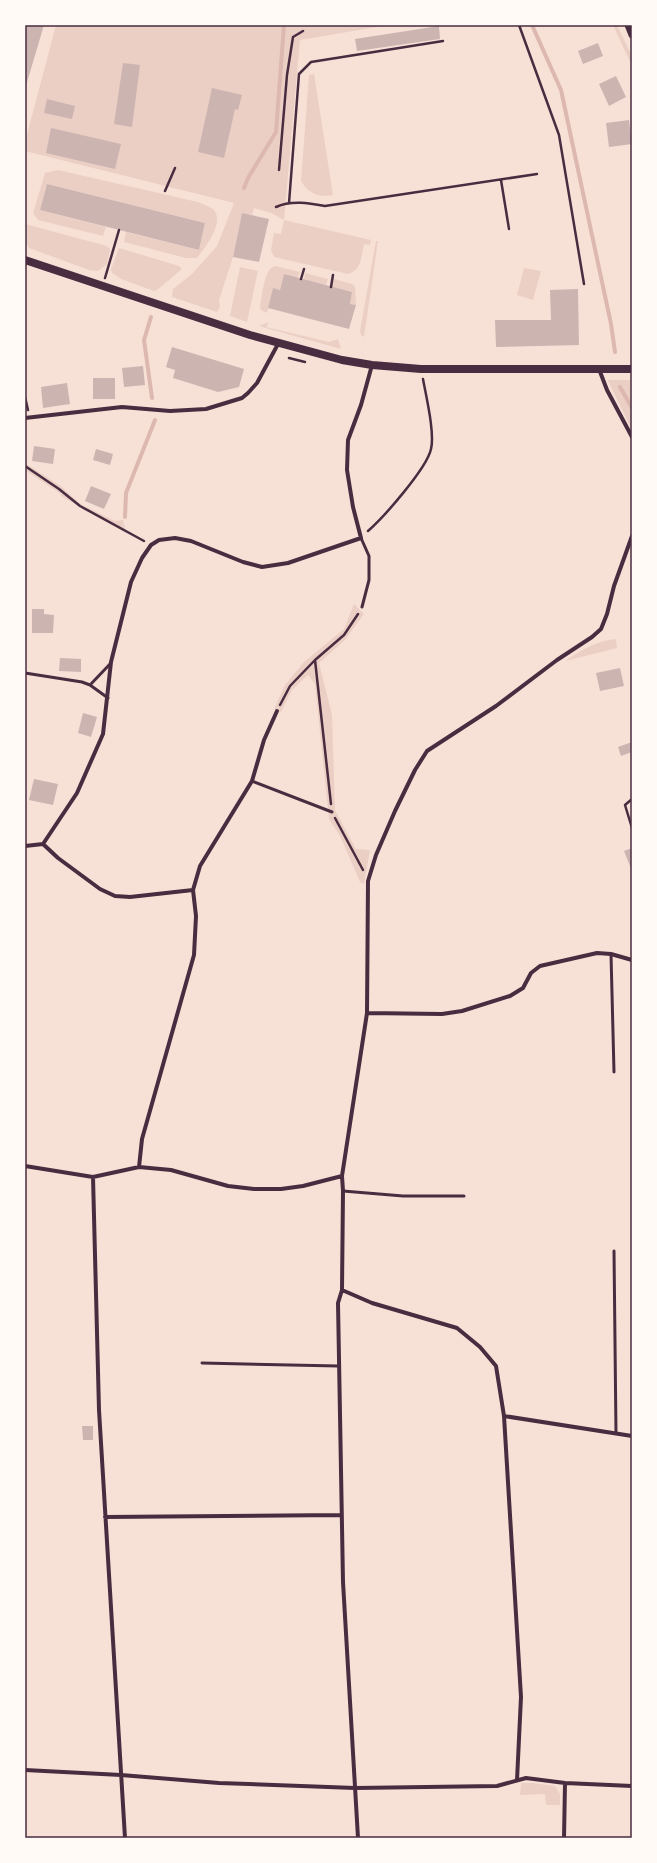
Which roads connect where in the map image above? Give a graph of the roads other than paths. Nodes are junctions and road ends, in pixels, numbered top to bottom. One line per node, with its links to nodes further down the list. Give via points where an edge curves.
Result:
1 (628, 25): 2 (street)
2 (632, 35)
3 (25, 260): 4 (main road)
4 (278, 344): 5 (main road); 8 (street, via 257,383 248,393 242,398 206,409 170,411 122,407)
5 (372, 365): 6 (main road, via 421,369); 11 (street, via 361,406 348,440 347,470)
6 (598, 368): 7 (main road); 9 (street)
7 (632, 369)
8 (27, 418)
9 (632, 437)
10 (632, 536): 25 (street, via 601,629 496,706 427,751 415,770 376,855 368,881)
11 (361, 538): 12 (lane, via 369,556 368,580); 13 (street, via 288,563 262,567 242,562 191,541 175,538 159,540 142,558 131,582)
12 (362, 607)
13 (112, 662): 15 (lane); 16 (street)
14 (25, 673): 15 (lane)
15 (90, 685): 16 (lane)
16 (108, 698): 20 (street, via 103,734 77,793)
17 (277, 711): 18 (street, via 264,740)
18 (252, 781): 19 (lane); 22 (street, via 200,866)
19 (332, 812)
20 (43, 844): 21 (street); 22 (street, via 100,889 115,896 130,897)
21 (25, 846)
22 (193, 890): 28 (street, via 196,916 194,955 142,1139)
23 (611, 954): 24 (street); 25 (street, via 597,953 540,966 531,973 523,988 510,996 462,1011 442,1014); 26 (lane)
24 (632, 960)
25 (368, 1013): 29 (street)
26 (614, 1072)
27 (25, 1166): 30 (street)
28 (139, 1168): 29 (street, via 171,1170 228,1186 254,1189 303,1186); 30 (street)
29 (342, 1176): 31 (street)
30 (93, 1177): 41 (street, via 99,1410)
31 (343, 1191): 32 (lane, via 403,1196); 34 (street)
32 (464, 1196)
33 (614, 1251): 38 (lane)
34 (342, 1290): 36 (street, via 338,1303); 37 (street, via 372,1303 457,1328 480,1347 496,1366)
35 (202, 1363): 36 (lane)
36 (338, 1366): 40 (street)
37 (504, 1416): 38 (street); 44 (street, via 521,1697)
38 (616, 1433): 39 (street)
39 (632, 1436)
40 (342, 1515): 41 (street); 47 (street, via 343,1582)
41 (105, 1516): 43 (street)
42 (25, 1770): 43 (street)
43 (121, 1775): 47 (street, via 219,1783); 48 (street)
44 (517, 1780): 45 (street, via 526,1778); 47 (street, via 497,1786)
45 (564, 1783): 46 (street); 50 (street)
46 (632, 1786)
47 (355, 1788): 49 (street)
48 (125, 1838)
49 (358, 1838)
50 (564, 1838)

